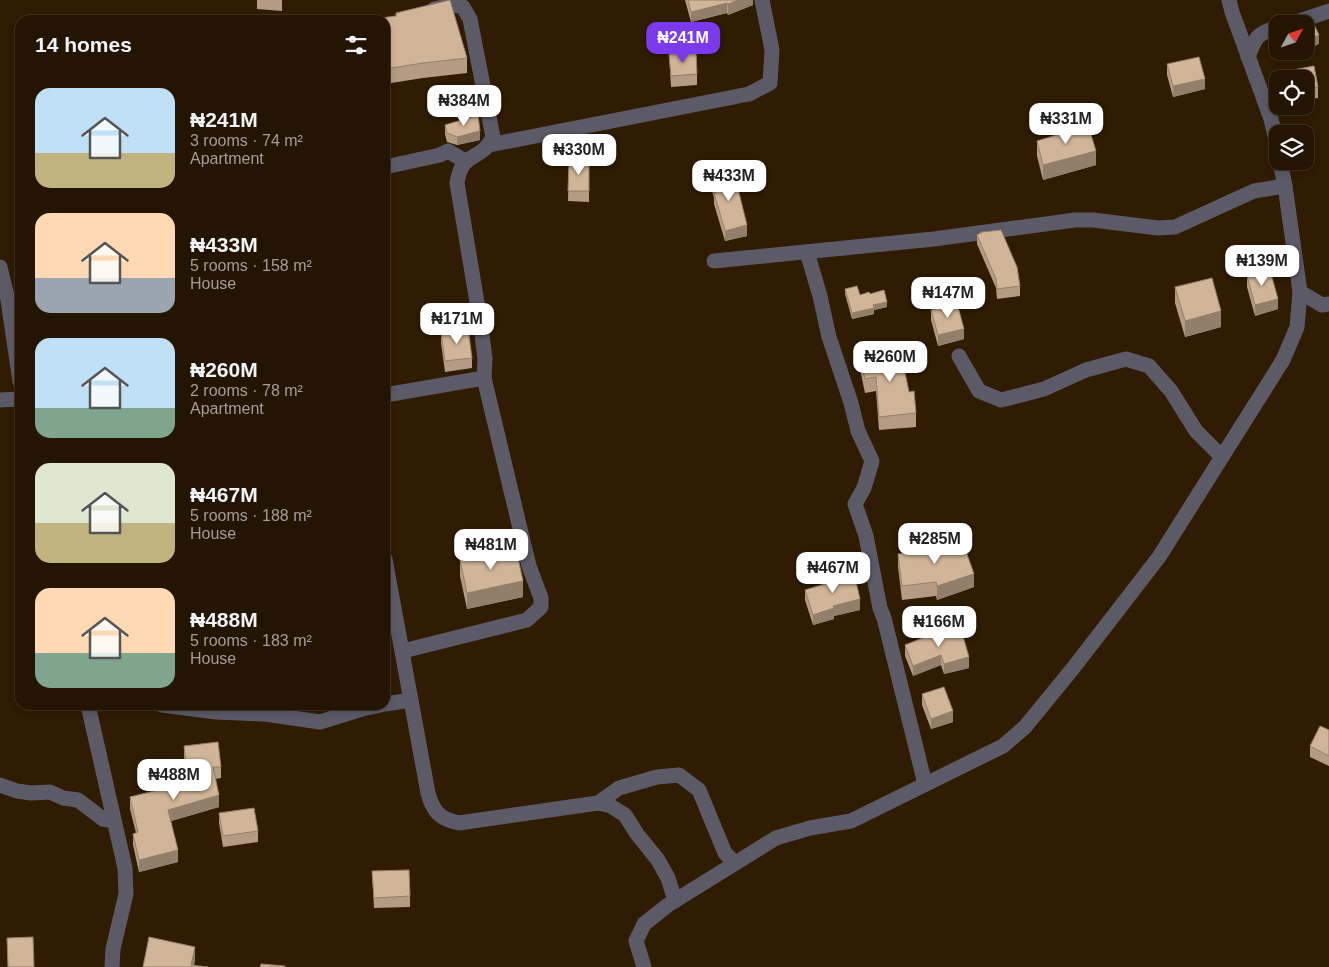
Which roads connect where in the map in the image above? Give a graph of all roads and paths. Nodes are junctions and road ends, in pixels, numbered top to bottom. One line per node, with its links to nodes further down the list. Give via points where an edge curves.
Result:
1 (762, 0): 9 (street, via 772,50 770,83 749,94)
2 (1229, 0): 7 (street)
3 (1329, 11): 5 (street)
4 (424, 12): 9 (street, via 453,5 463,7 470,19 492,137)
5 (1314, 16)
6 (1269, 31): 7 (street, via 1258,35)
7 (1248, 57): 8 (street)
8 (1272, 125)
9 (489, 145): 10 (street)
10 (465, 161): 11 (street, via 448,151); 21 (street, via 459,169 457,183 481,326)
11 (390, 166)
12 (1282, 170): 13 (street)
13 (1285, 186): 14 (street, via 1254,191 1175,227 1075,220); 17 (street)
14 (807, 252): 15 (street); 35 (street, via 858,431 872,461 855,504 866,536 880,608)
15 (714, 261)
16 (0, 267): 19 (street)
17 (1300, 292): 18 (street, via 1322,305); 25 (street, via 1297,327 1284,360)
18 (1329, 304)
19 (15, 354)
20 (959, 356): 25 (street, via 979,391 1000,400 1044,389 1086,370 1126,360 1149,366 1171,391 1196,431)
21 (484, 378): 22 (street); 27 (street, via 541,607 527,620)
22 (390, 394)
23 (15, 398): 24 (street)
24 (0, 400)
25 (1222, 457): 35 (street, via 1159,556 1025,727 1003,746)
26 (390, 586): 27 (street)
27 (402, 651): 28 (street)
28 (411, 700): 29 (street); 37 (street, via 432,806 448,820 490,819)
29 (390, 704)
30 (89, 710): 38 (street)
31 (201, 710): 32 (street)
32 (233, 710)
33 (246, 710): 34 (street, via 320,722)
34 (359, 710)
35 (925, 784): 39 (street, via 851,821 776,838)
36 (0, 785): 38 (street, via 17,791 50,792 78,800 103,819)
37 (598, 804): 39 (street, via 619,788 657,776 679,775 699,790 725,853); 40 (street, via 609,805 625,815 662,866)
38 (114, 821): 41 (street, via 125,868 126,894)
39 (735, 863): 40 (street)
40 (675, 901): 42 (street, via 644,924 636,941)
41 (112, 967)
42 (644, 967)

